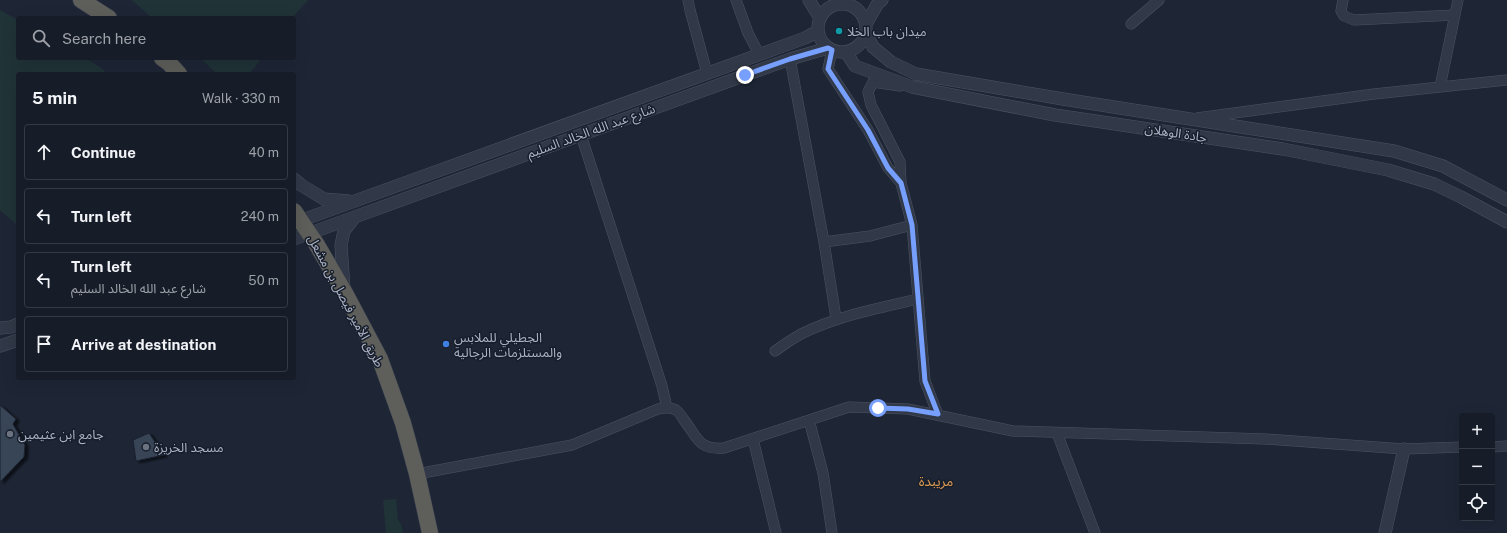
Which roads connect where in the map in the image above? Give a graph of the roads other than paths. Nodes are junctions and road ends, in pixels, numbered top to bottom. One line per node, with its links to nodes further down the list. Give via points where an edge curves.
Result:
1 (81, 0): 11 (highway)
2 (688, 0): 22 (street)
3 (736, 0): 18 (street, via 748,34)
4 (809, 0): 12 (street)
5 (882, 0): 14 (street)
6 (1159, 0): 13 (street)
7 (1343, 0): 10 (street, via 1341,11 1344,16 1354,20)
8 (1458, 0): 10 (street)
9 (844, 2): 12 (street, via 828,8); 14 (street, via 860,11)
10 (1455, 15): 25 (street)
11 (106, 16)
12 (820, 18): 15 (street)
13 (1131, 24)
14 (866, 28): 17 (street, via 859,46); 26 (street, جادة الوهلان, via 873,47 891,62 916,74)
15 (818, 31): 16 (street, via 823,44); 18 (street, شارع عبد الله الخالد السليم)
16 (830, 49): 17 (street); 19 (street, شارع عبد الله الخالد السليم); 29 (street, via 828,69 868,130 888,168)
17 (846, 52): 24 (street, جادة الوهلان, via 855,66)
18 (759, 54): 22 (street, شارع عبد الله الخالد السليم)
19 (790, 59): 27 (street, شارع عبد الله الخالد السليم); 37 (street)
20 (170, 65): 21 (street)
21 (179, 72)
22 (707, 73): 31 (street, شارع عبد الله الخالد السليم)
23 (1507, 80): 25 (street)
24 (912, 87): 29 (street, via 873,82 868,92 871,105 900,162); 34 (street, جادة الوهلان, via 1055,115 1283,149 1388,170 1434,184)
25 (1440, 87): 26 (street)
26 (1191, 119): 30 (street, جادة الوهلان, via 1394,151 1443,166)
27 (581, 135): 32 (street, شارع عبد الله الخالد السليم); 44 (street)
28 (296, 181): 31 (street, شارع عبد الله الخالد السليم, via 324,199)
29 (901, 183): 35 (street)
30 (1507, 200)
31 (352, 202): 33 (street, شارع عبد الله الخالد السليم)
32 (356, 217): 33 (street, شارع عبد الله الخالد السليم); 38 (street, via 344,231 341,245)
33 (300, 222): 36 (street, شارع عبد الله الخالد السليم); 38 (highway, طريق الأمير فيصل بن مشعل)
34 (1507, 222)
35 (912, 225): 37 (street, via 870,236); 39 (street)
36 (296, 233)
37 (824, 242): 40 (street)
38 (344, 293): 53 (highway, طريق الأمير فيصل بن مشعل, via 380,359)
39 (918, 299): 40 (street); 45 (street, via 925,381)
40 (836, 318): 43 (street, via 799,335)
41 (16, 341): 42 (street)
42 (0, 346)
43 (775, 351)
44 (668, 408): 48 (street, via 676,410 684,418 700,444 712,449); 53 (street, via 658,408 572,446)
45 (938, 414): 46 (street, via 908,409 849,406); 47 (street, via 1013,431)
46 (809, 420): 48 (street); 56 (street, via 823,473)
47 (1057, 433): 52 (street, via 1265,439); 57 (street)
48 (753, 439): 55 (street)
49 (1495, 446): 50 (street)
50 (1507, 446)
51 (1459, 447): 52 (street)
52 (1404, 449): 58 (street)
53 (418, 474): 54 (highway, طريق الأمير فيصل بن مشعل)
54 (430, 533)
55 (776, 533)
56 (832, 533)
57 (1095, 533)
58 (1385, 533)

